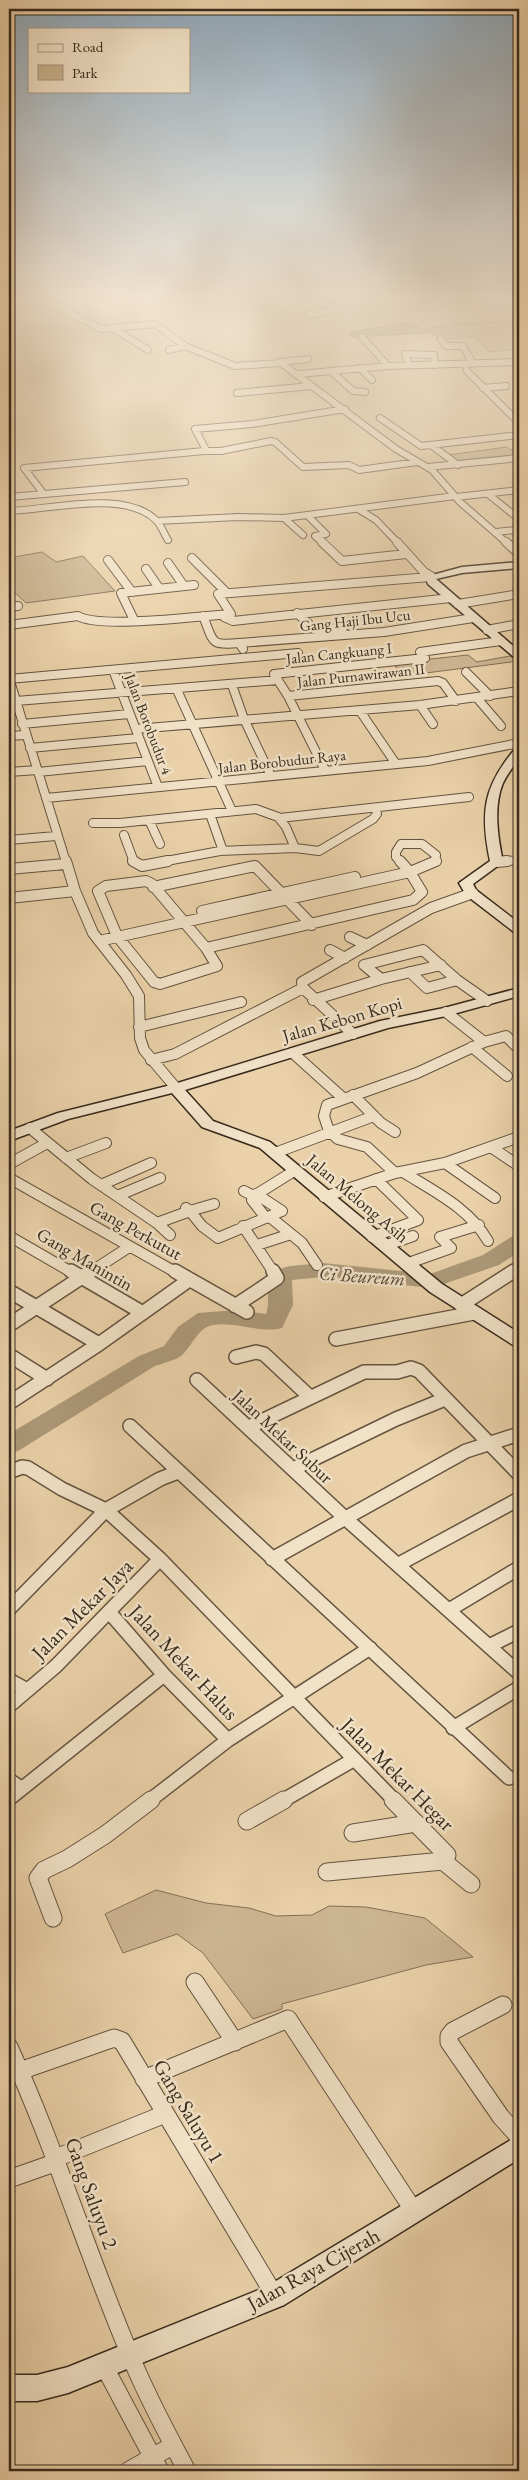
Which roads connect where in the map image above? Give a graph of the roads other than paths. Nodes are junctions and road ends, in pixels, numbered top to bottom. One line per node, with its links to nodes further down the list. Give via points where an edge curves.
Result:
1 (333, 411): 8 (street, via 195,430)
2 (346, 411): 10 (street)
3 (506, 411): 5 (street)
4 (380, 418): 7 (street, via 419,445)
5 (519, 423)
6 (519, 435): 7 (street)
7 (431, 445): 11 (street)
8 (206, 450): 10 (street, via 222,451 269,441 275,442 303,467 349,465 359,470); 15 (street, via 24,468)
9 (519, 458): 11 (street)
10 (417, 462): 12 (street)
11 (458, 465): 12 (street)
12 (428, 467): 18 (street)
13 (185, 482): 15 (street)
14 (519, 490): 16 (street)
15 (43, 493): 17 (street)
16 (488, 494): 18 (street); 25 (street)
17 (9, 497)
18 (456, 497): 20 (street); 28 (street)
19 (330, 502): 22 (street)
20 (358, 509): 22 (street); 31 (street, via 376,520)
21 (9, 511): 26 (street, via 122,505 141,509)
22 (336, 512): 23 (street)
23 (308, 516): 24 (street); 31 (street, via 326,534 315,536 342,561)
24 (284, 518): 26 (street); 29 (street)
25 (519, 518)
26 (156, 521): 30 (street)
27 (518, 531): 28 (street)
28 (496, 532): 32 (street)
29 (302, 535)
30 (168, 540)
31 (406, 554): 38 (street)
32 (519, 554)
33 (192, 558): 43 (street)
34 (108, 560): 42 (street)
35 (168, 563): 40 (street)
36 (519, 565): 38 (main road)
37 (146, 569): 41 (street)
38 (431, 576): 43 (street); 45 (main road, via 432,582)
39 (194, 585): 40 (street)
40 (184, 586): 41 (street)
41 (159, 588): 42 (street)
42 (132, 592): 52 (street, via 121,594)
43 (227, 594): 49 (street, via 218,594 232,614)
44 (519, 594): 45 (street)
45 (454, 601): 48 (street); 51 (main road)
46 (18, 606): 47 (street)
47 (9, 607)
48 (297, 613): 49 (street, via 233,620); 55 (street, via 314,629)
49 (223, 615): 50 (street)
50 (204, 616): 52 (street); 58 (street, Gang Haji Ibu Ucu, via 214,642 219,645)
51 (473, 618): 57 (main road); 58 (street, Gang Haji Ibu Ucu, via 384,632)
52 (134, 620): 54 (street, via 86,621 78,616)
53 (519, 624): 57 (street)
54 (9, 626)
55 (343, 628)
56 (519, 631): 57 (street)
57 (494, 636): 60 (main road); 64 (street, Jalan Cangkuang I, via 420,652 425,658 274,674)
58 (240, 644): 61 (street)
59 (298, 653): 61 (street)
60 (519, 656)
61 (247, 658): 62 (street)
62 (113, 670): 65 (street); 69 (street, Jalan Borobudur 4)
63 (466, 672): 71 (street)
64 (278, 680): 66 (street); 70 (street)
65 (10, 683): 73 (street)
66 (232, 685): 67 (street); 82 (street)
67 (178, 690): 69 (street); 84 (street)
68 (519, 691): 71 (street)
69 (123, 694): 73 (street); 80 (street, Jalan Borobudur 4)
70 (288, 696): 75 (street, Jalan Purnawirawan II); 81 (street)
71 (490, 696): 72 (street)
72 (476, 698): 74 (street); 86 (street)
73 (16, 701): 77 (street)
74 (456, 701): 75 (street, Jalan Purnawirawan II, via 444,683 438,681); 76 (street)
75 (319, 703): 79 (street); 81 (street)
76 (420, 705): 79 (street); 85 (street)
77 (18, 710): 78 (street); 83 (street)
78 (9, 711)
79 (360, 711): 95 (street)
80 (129, 714): 83 (street); 87 (street, Jalan Borobudur 4)
81 (296, 714): 82 (street); 96 (street)
82 (244, 719): 84 (street); 99 (street)
83 (22, 724): 88 (street)
84 (194, 724): 87 (street); 100 (street)
85 (433, 724)
86 (501, 726)
87 (136, 729): 90 (street, Jalan Borobudur 4)
88 (25, 735): 89 (street); 92 (street)
89 (9, 736)
90 (138, 738): 92 (street); 94 (street, Jalan Borobudur 4)
91 (519, 743): 95 (street, Jalan Borobudur Raya)
92 (30, 748): 97 (street)
93 (519, 752): 119 (main road, via 504,770 493,793 493,848)
94 (148, 762): 97 (street); 101 (street, Jalan Borobudur 4)
95 (396, 764): 96 (street, Jalan Borobudur Raya)
96 (325, 770): 99 (street, Jalan Borobudur Raya)
97 (37, 771): 98 (street); 103 (street)
98 (9, 772)
99 (271, 776): 100 (street, Jalan Borobudur Raya)
100 (217, 781): 101 (street, Jalan Borobudur Raya); 104 (street)
101 (158, 787): 103 (street, Jalan Borobudur Raya)
102 (469, 797): 105 (street, via 457,798 458,806 422,806)
103 (46, 798): 113 (street)
104 (229, 812): 106 (street); 108 (street, via 256,809)
105 (377, 812): 107 (street); 116 (street, via 370,822 326,848 313,851)
106 (210, 814): 109 (street); 117 (street)
107 (308, 816): 108 (street); 111 (street)
108 (280, 818): 111 (street)
109 (149, 820): 110 (street); 115 (street)
110 (93, 823)
111 (287, 829): 116 (street)
112 (124, 835): 117 (street, via 134,862 142,866 192,854)
113 (56, 836): 114 (street); 120 (street)
114 (9, 838)
115 (160, 844)
116 (295, 848): 117 (street)
117 (223, 851)
118 (519, 860): 119 (street)
119 (497, 862): 126 (main road, via 467,880)
120 (65, 864): 121 (street); 124 (street)
121 (9, 869)
122 (407, 869): 125 (street); 128 (street); 130 (street, via 422,892 413,900)
123 (153, 887): 125 (street, via 255,866); 129 (street); 132 (street, via 146,881 100,888 98,891)
124 (74, 891): 127 (street); 133 (street)
125 (282, 892): 128 (street); 129 (street)
126 (473, 893): 131 (main road); 135 (street, via 431,908)
127 (9, 898)
128 (289, 900): 129 (street); 130 (street)
129 (176, 920): 132 (street); 136 (street)
130 (312, 925): 136 (street)
131 (519, 928)
132 (115, 933): 133 (street); 136 (street, via 154,982 160,984 217,966)
133 (96, 937): 151 (street, via 139,996)
134 (350, 937): 135 (street)
135 (367, 945): 138 (street)
136 (206, 948)
137 (330, 950): 138 (street)
138 (345, 958): 142 (street)
139 (441, 965): 141 (street); 143 (street, via 423,950 364,965); 144 (street)
140 (304, 968): 142 (street)
141 (410, 972): 143 (street); 144 (street, via 427,988)
142 (315, 975): 145 (street, via 302,982)
143 (381, 979): 147 (street)
144 (457, 980): 148 (street)
145 (302, 988): 147 (street); 159 (street, via 175,1054)
146 (519, 992): 148 (main road, Jalan Kebon Kopi)
147 (313, 1000): 153 (street)
148 (487, 1001): 150 (main road, Jalan Kebon Kopi)
149 (241, 1002): 151 (street)
150 (446, 1012): 153 (main road, Jalan Kebon Kopi, via 407,1018); 155 (street)
151 (139, 1027): 159 (street, via 144,1050)
152 (519, 1032): 154 (street)
153 (353, 1034): 158 (main road, Jalan Kebon Kopi)
154 (506, 1036): 155 (street); 157 (street)
155 (484, 1042): 156 (street)
156 (472, 1047): 160 (street); 162 (street, via 417,1073)
157 (519, 1049)
158 (293, 1053): 161 (main road, Jalan Kebon Kopi); 162 (street)
159 (151, 1060): 161 (street)
160 (507, 1076)
161 (176, 1088): 164 (main road, Jalan Kebon Kopi, via 63,1116); 172 (main road, Jalan Melong Asih, via 208,1124 252,1137)
162 (348, 1097): 163 (street); 165 (street, via 325,1108 323,1124)
163 (374, 1116): 165 (street); 166 (street)
164 (30, 1128): 167 (main road, Jalan Kebon Kopi); 169 (street)
165 (330, 1131): 172 (street); 179 (street, via 344,1141 364,1145)
166 (395, 1132)
167 (9, 1136)
168 (519, 1137): 171 (street)
169 (47, 1142): 173 (street); 175 (street)
170 (106, 1143): 173 (street)
171 (491, 1147): 174 (street); 177 (street)
172 (275, 1153): 178 (main road, Jalan Melong Asih)
173 (66, 1158): 183 (street)
174 (445, 1163): 179 (street); 187 (street)
175 (9, 1164)
176 (151, 1164): 183 (street)
177 (519, 1166)
178 (294, 1171): 184 (street); 186 (main road, Jalan Melong Asih)
179 (399, 1172): 182 (street); 192 (street, via 455,1206)
180 (9, 1178): 201 (street, Gang Perkutut)
181 (160, 1178): 185 (street)
182 (376, 1179): 186 (street); 198 (street, via 418,1220)
183 (101, 1185): 185 (street)
184 (251, 1194): 190 (street, via 252,1200); 190 (street, via 282,1210)
185 (117, 1196): 191 (street)
186 (324, 1197): 198 (main road, Jalan Melong Asih)
187 (494, 1198)
188 (214, 1204): 189 (street)
189 (188, 1210): 191 (street); 193 (street, via 218,1238)
190 (268, 1218): 193 (street); 194 (street)
191 (157, 1223): 195 (street)
192 (479, 1225): 199 (street); 204 (street, via 440,1237 451,1248)
193 (243, 1226): 200 (street)
194 (291, 1234): 200 (street); 202 (street, via 302,1243)
195 (170, 1235)
196 (9, 1236): 205 (street, Gang Manintin)
197 (413, 1236): 198 (street)
198 (378, 1241): 204 (main road, Jalan Melong Asih)
199 (488, 1241)
200 (257, 1245): 208 (street, via 277,1278)
201 (129, 1248): 205 (street); 206 (street, Gang Perkutut)
202 (316, 1265)
203 (519, 1268): 210 (street)
204 (412, 1269): 210 (main road, Jalan Melong Asih)
205 (83, 1278): 209 (street); 212 (street, Gang Manintin)
206 (189, 1280): 208 (street, Gang Perkutut); 212 (street)
207 (9, 1291): 209 (street)
208 (235, 1306): 211 (street, Gang Perkutut)
209 (36, 1307): 213 (street); 216 (street)
210 (467, 1309): 214 (street); 215 (main road, Jalan Melong Asih)
211 (247, 1312)
212 (143, 1313): 216 (street)
213 (9, 1325)
214 (336, 1339)
215 (519, 1341)
216 (99, 1344): 219 (street)
217 (9, 1355): 219 (street)
218 (236, 1357): 221 (street, via 256,1352 264,1354)
219 (47, 1379): 223 (street)
220 (197, 1380): 225 (street, Jalan Mekar Subur)
221 (310, 1397): 222 (street, via 364,1372 397,1372 412,1368 419,1371); 225 (street)
222 (445, 1399): 227 (street); 228 (street)
223 (9, 1403)
224 (130, 1426): 230 (street)
225 (249, 1428): 228 (street, Jalan Mekar Subur)
226 (519, 1434): 227 (street)
227 (488, 1444): 231 (street); 234 (street, via 466,1451)
228 (293, 1469): 234 (street, Jalan Mekar Subur)
229 (13, 1470): 233 (street, Jalan Mekar Hegar, via 28,1468)
230 (178, 1472): 233 (street); 236 (street)
231 (519, 1474)
232 (519, 1499): 237 (street)
233 (106, 1510): 235 (street, Jalan Mekar Hegar); 239 (street)
234 (345, 1518): 236 (street); 237 (street, Jalan Mekar Subur)
235 (160, 1559): 241 (street, Jalan Mekar Jaya); 250 (street, Jalan Mekar Hegar)
236 (272, 1559): 244 (street)
237 (399, 1564): 240 (street, Jalan Mekar Subur)
238 (519, 1568): 240 (street)
239 (9, 1609)
240 (449, 1610): 243 (street, Jalan Mekar Subur)
241 (110, 1613): 246 (street, Jalan Mekar Halus); 249 (street, Jalan Mekar Jaya)
242 (519, 1631): 243 (street)
243 (489, 1646): 245 (street, Jalan Mekar Subur)
244 (370, 1648): 250 (street); 252 (street)
245 (519, 1673)
246 (164, 1675): 253 (street, Jalan Mekar Halus); 256 (street)
247 (9, 1680): 249 (street)
248 (519, 1688): 252 (street)
249 (27, 1690): 251 (street, Jalan Mekar Jaya)
250 (295, 1699): 253 (street); 254 (street, Jalan Mekar Hegar)
251 (9, 1706)
252 (454, 1728): 255 (street)
253 (228, 1740): 264 (street, via 105,1835 41,1872 38,1878)
254 (353, 1760): 258 (street); 259 (street, Jalan Mekar Hegar)
255 (509, 1778)
256 (15, 1784): 257 (street)
257 (9, 1798)
258 (247, 1821)
259 (416, 1823): 260 (street); 261 (street, Jalan Mekar Hegar, via 446,1852)
260 (353, 1833)
261 (443, 1861): 262 (street, Jalan Mekar Hegar); 263 (street)
262 (327, 1872)
263 (471, 1884)
264 (52, 1918)
265 (195, 1982): 267 (street)
266 (503, 2005): 272 (street, via 453,2031 449,2042)
267 (236, 2042): 270 (street); 276 (street, via 288,2019)
268 (9, 2047): 269 (street, Gang Saluyu 2)
269 (20, 2071): 270 (street, Gang Saluyu 1, via 114,2038 122,2041); 274 (street, Gang Saluyu 2, via 31,2091)
270 (144, 2079): 271 (street, Gang Saluyu 1)
271 (165, 2114): 274 (street); 277 (street, Gang Saluyu 1)
272 (519, 2138)
273 (519, 2146): 276 (main road, Jalan Raya Cijerah)
274 (56, 2160): 275 (street); 278 (street, Gang Saluyu 2)
275 (9, 2179)
276 (414, 2211): 277 (main road, Jalan Raya Cijerah)
277 (275, 2296): 278 (main road, Jalan Raya Cijerah)
278 (131, 2355): 279 (main road, Jalan Raya Cijerah); 281 (street, Gang Saluyu 2)
279 (104, 2366): 280 (main road, Jalan Raya Cijerah, via 37,2388); 282 (street)
280 (9, 2388)
281 (172, 2446): 282 (street); 284 (street, Gang Saluyu 2)
282 (156, 2465): 283 (street)
283 (128, 2471)
284 (187, 2471)

